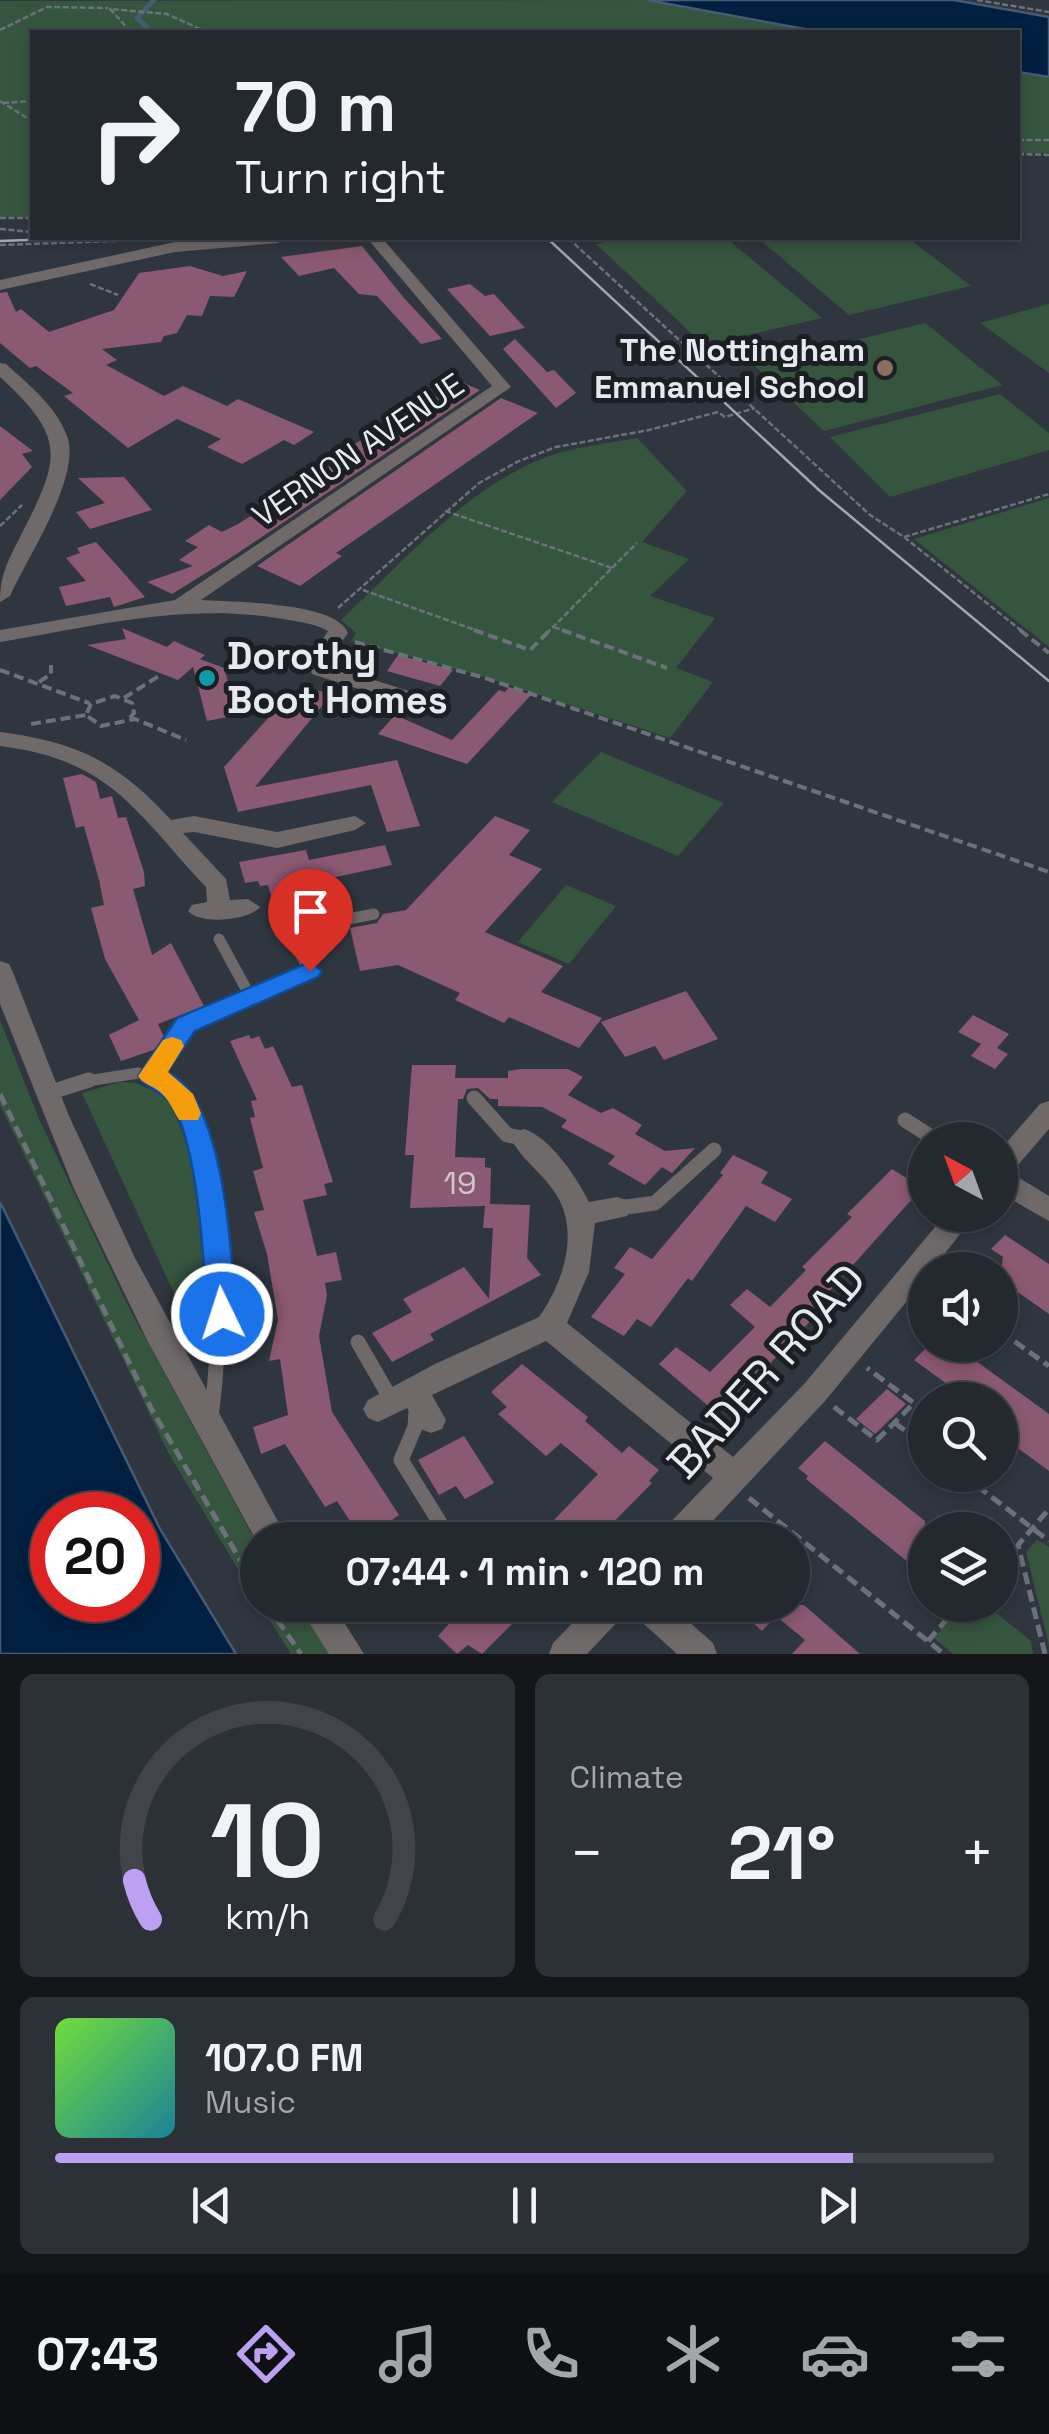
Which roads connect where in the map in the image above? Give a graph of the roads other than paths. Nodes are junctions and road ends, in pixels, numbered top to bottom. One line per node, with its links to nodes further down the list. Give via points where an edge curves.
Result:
1 (257, 240): 3 (street, via 175,248)
2 (376, 240): 6 (street, VERNON AVENUE, via 502,386)
3 (0, 286)
4 (0, 368): 5 (street, via 40,408 63,452 52,492)
5 (0, 596)
6 (182, 605): 7 (street); 8 (street, via 266,610 329,628 319,670)
7 (0, 636)
8 (434, 706)
9 (0, 739): 11 (street, via 76,752 108,769)
10 (355, 823): 11 (street, via 277,840 194,824)
11 (168, 828): 12 (street, via 218,885 210,910)
12 (248, 907)
13 (374, 914): 16 (lane, via 287,931 310,971)
14 (219, 939): 16 (lane)
15 (0, 970): 18 (street)
16 (250, 996): 17 (lane, via 186,1024)
17 (151, 1076): 18 (lane, via 129,1071); 34 (lane, via 184,1101 216,1230 222,1314)
18 (48, 1093): 34 (street)
19 (474, 1098): 23 (lane, via 507,1135)
20 (1049, 1111): 24 (street)
21 (905, 1120): 22 (lane)
22 (908, 1122)
23 (524, 1138): 29 (street)
24 (1018, 1147)
25 (714, 1150): 27 (lane, via 655,1203)
26 (1018, 1191): 28 (street)
27 (616, 1208): 29 (street)
28 (1049, 1210)
29 (581, 1215): 31 (street, via 576,1268)
30 (948, 1232): 35 (street, BADER ROAD, via 815,1392)
31 (550, 1326): 33 (street); 35 (street)
32 (358, 1342): 33 (lane)
33 (406, 1404): 37 (lane, via 415,1426 401,1460)
34 (209, 1425): 36 (street)
35 (732, 1479): 38 (street, BADER ROAD)
36 (262, 1522)
37 (439, 1522)
38 (691, 1522)
39 (326, 1622): 42 (street)
40 (596, 1622): 43 (street)
41 (665, 1622): 44 (street)
42 (348, 1654)
43 (565, 1654)
44 (701, 1654)

